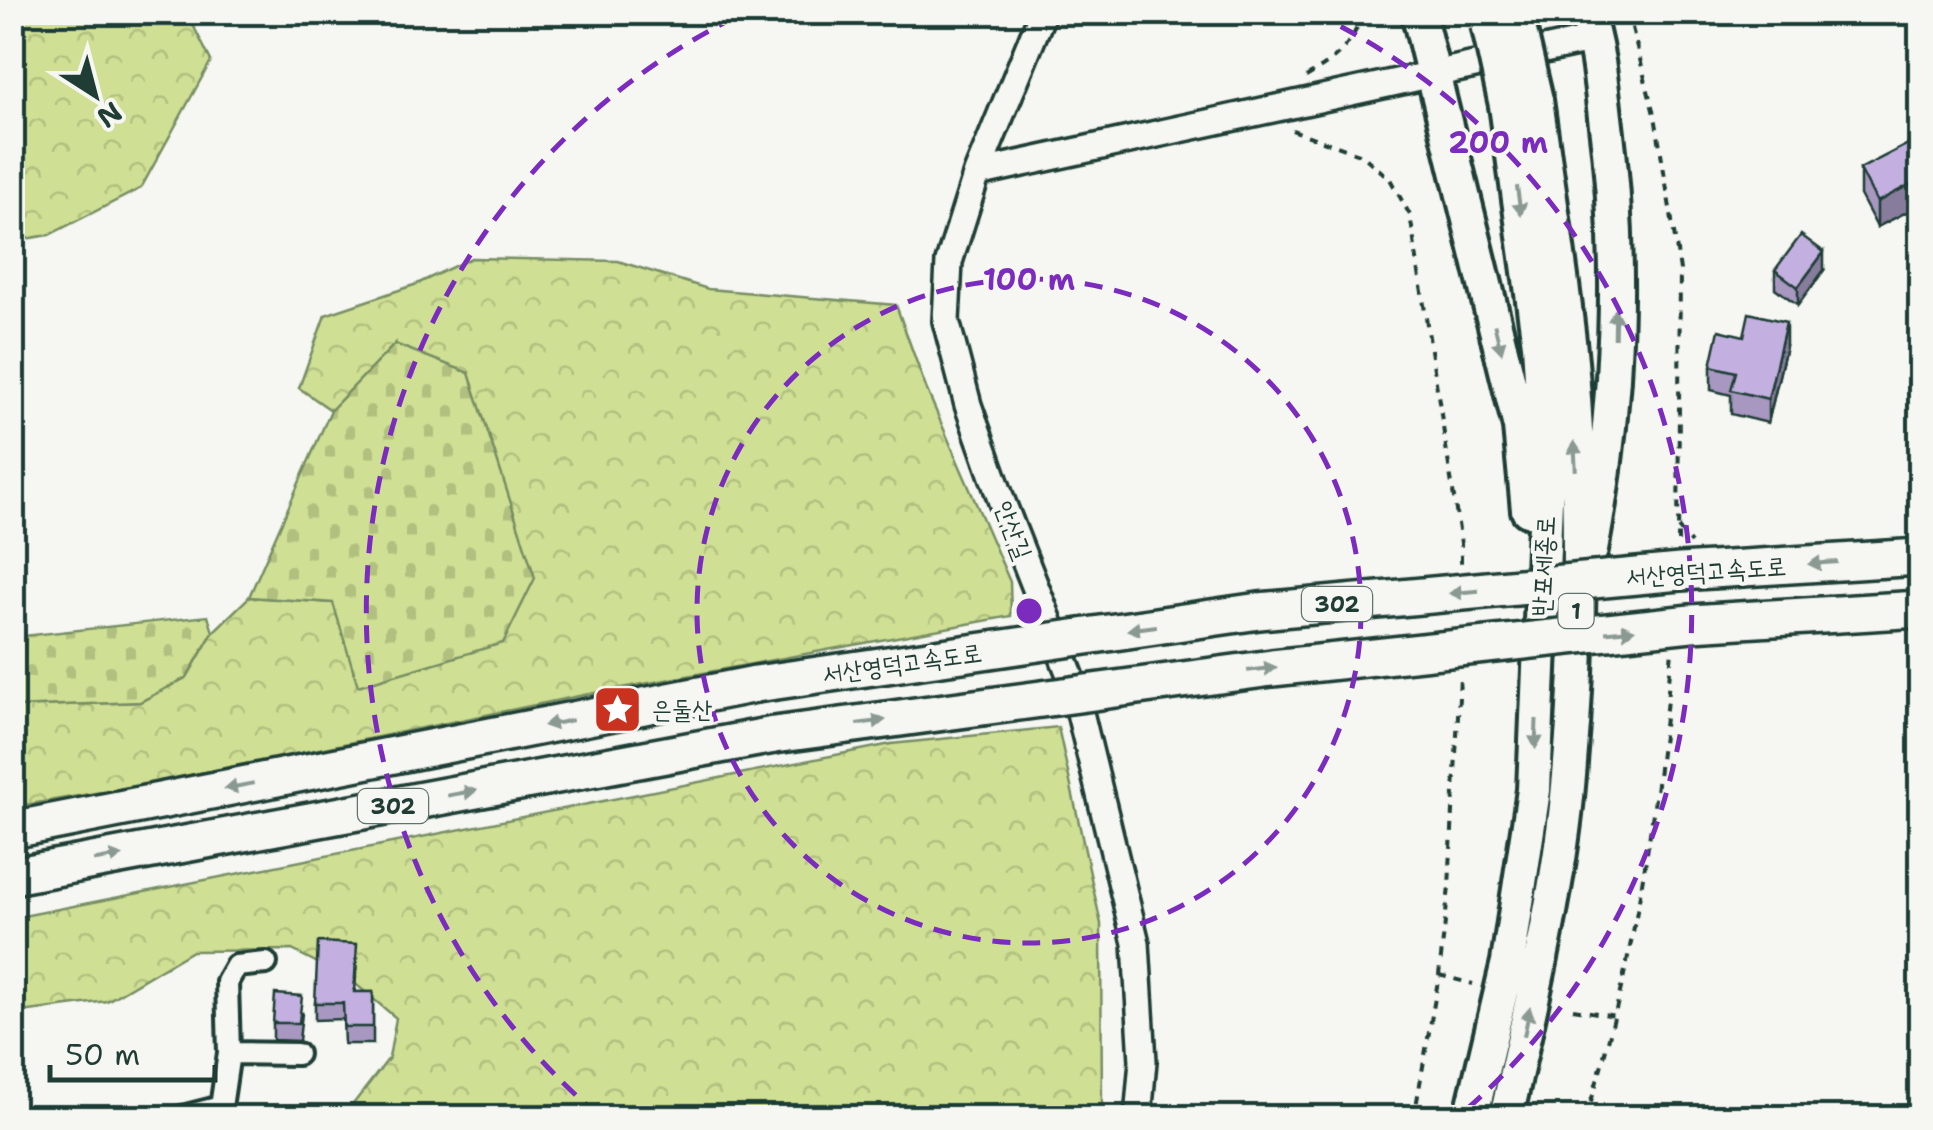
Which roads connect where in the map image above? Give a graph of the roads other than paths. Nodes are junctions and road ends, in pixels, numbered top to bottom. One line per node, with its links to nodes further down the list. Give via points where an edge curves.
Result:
1 (1043, 12): 7 (street, 안산길)
2 (1418, 12): 5 (highway)
3 (1501, 16): 6 (highway, 반포세종로 / 1, bridge)
4 (1591, 26): 5 (street); 11 (highway, one-way to 4, via 1602,492 1616,330 1612,170)
5 (1432, 74): 7 (street); 10 (highway, one-way to 10, via 1520,427)
6 (1521, 102): 10 (highway, 반포세종로 / 1, one-way to 10, via 1547,476); 11 (highway, 반포세종로 / 1, one-way to 6, via 1569,344)
7 (977, 174): 18 (street, 안산길, via 949,262 946,321 1002,502 1072,680 1136,943 1143,1061)
8 (1920, 556): 12 (highway, 서산영덕고속도로 / 302, one-way to 12, bridge, via 1259,611 756,684)
9 (1920, 609): 13 (highway, 서산영덕고속도로 / 302, one-way to 9, bridge, via 774,735 1310,664 1691,623)
10 (1540, 624): 19 (highway, 반포세종로 / 1, one-way to 19, via 1534,790 1508,962)
11 (1576, 628): 20 (highway, 반포세종로 / 1, one-way to 11, via 1567,798)
12 (12, 830)
13 (12, 876)
14 (266, 963): 15 (street, via 236,966 227,982)
15 (229, 1053): 16 (street); 17 (street, via 221,1108)
16 (297, 1054)
17 (178, 1118)
18 (1138, 1118)
19 (1471, 1118)
20 (1506, 1118)

